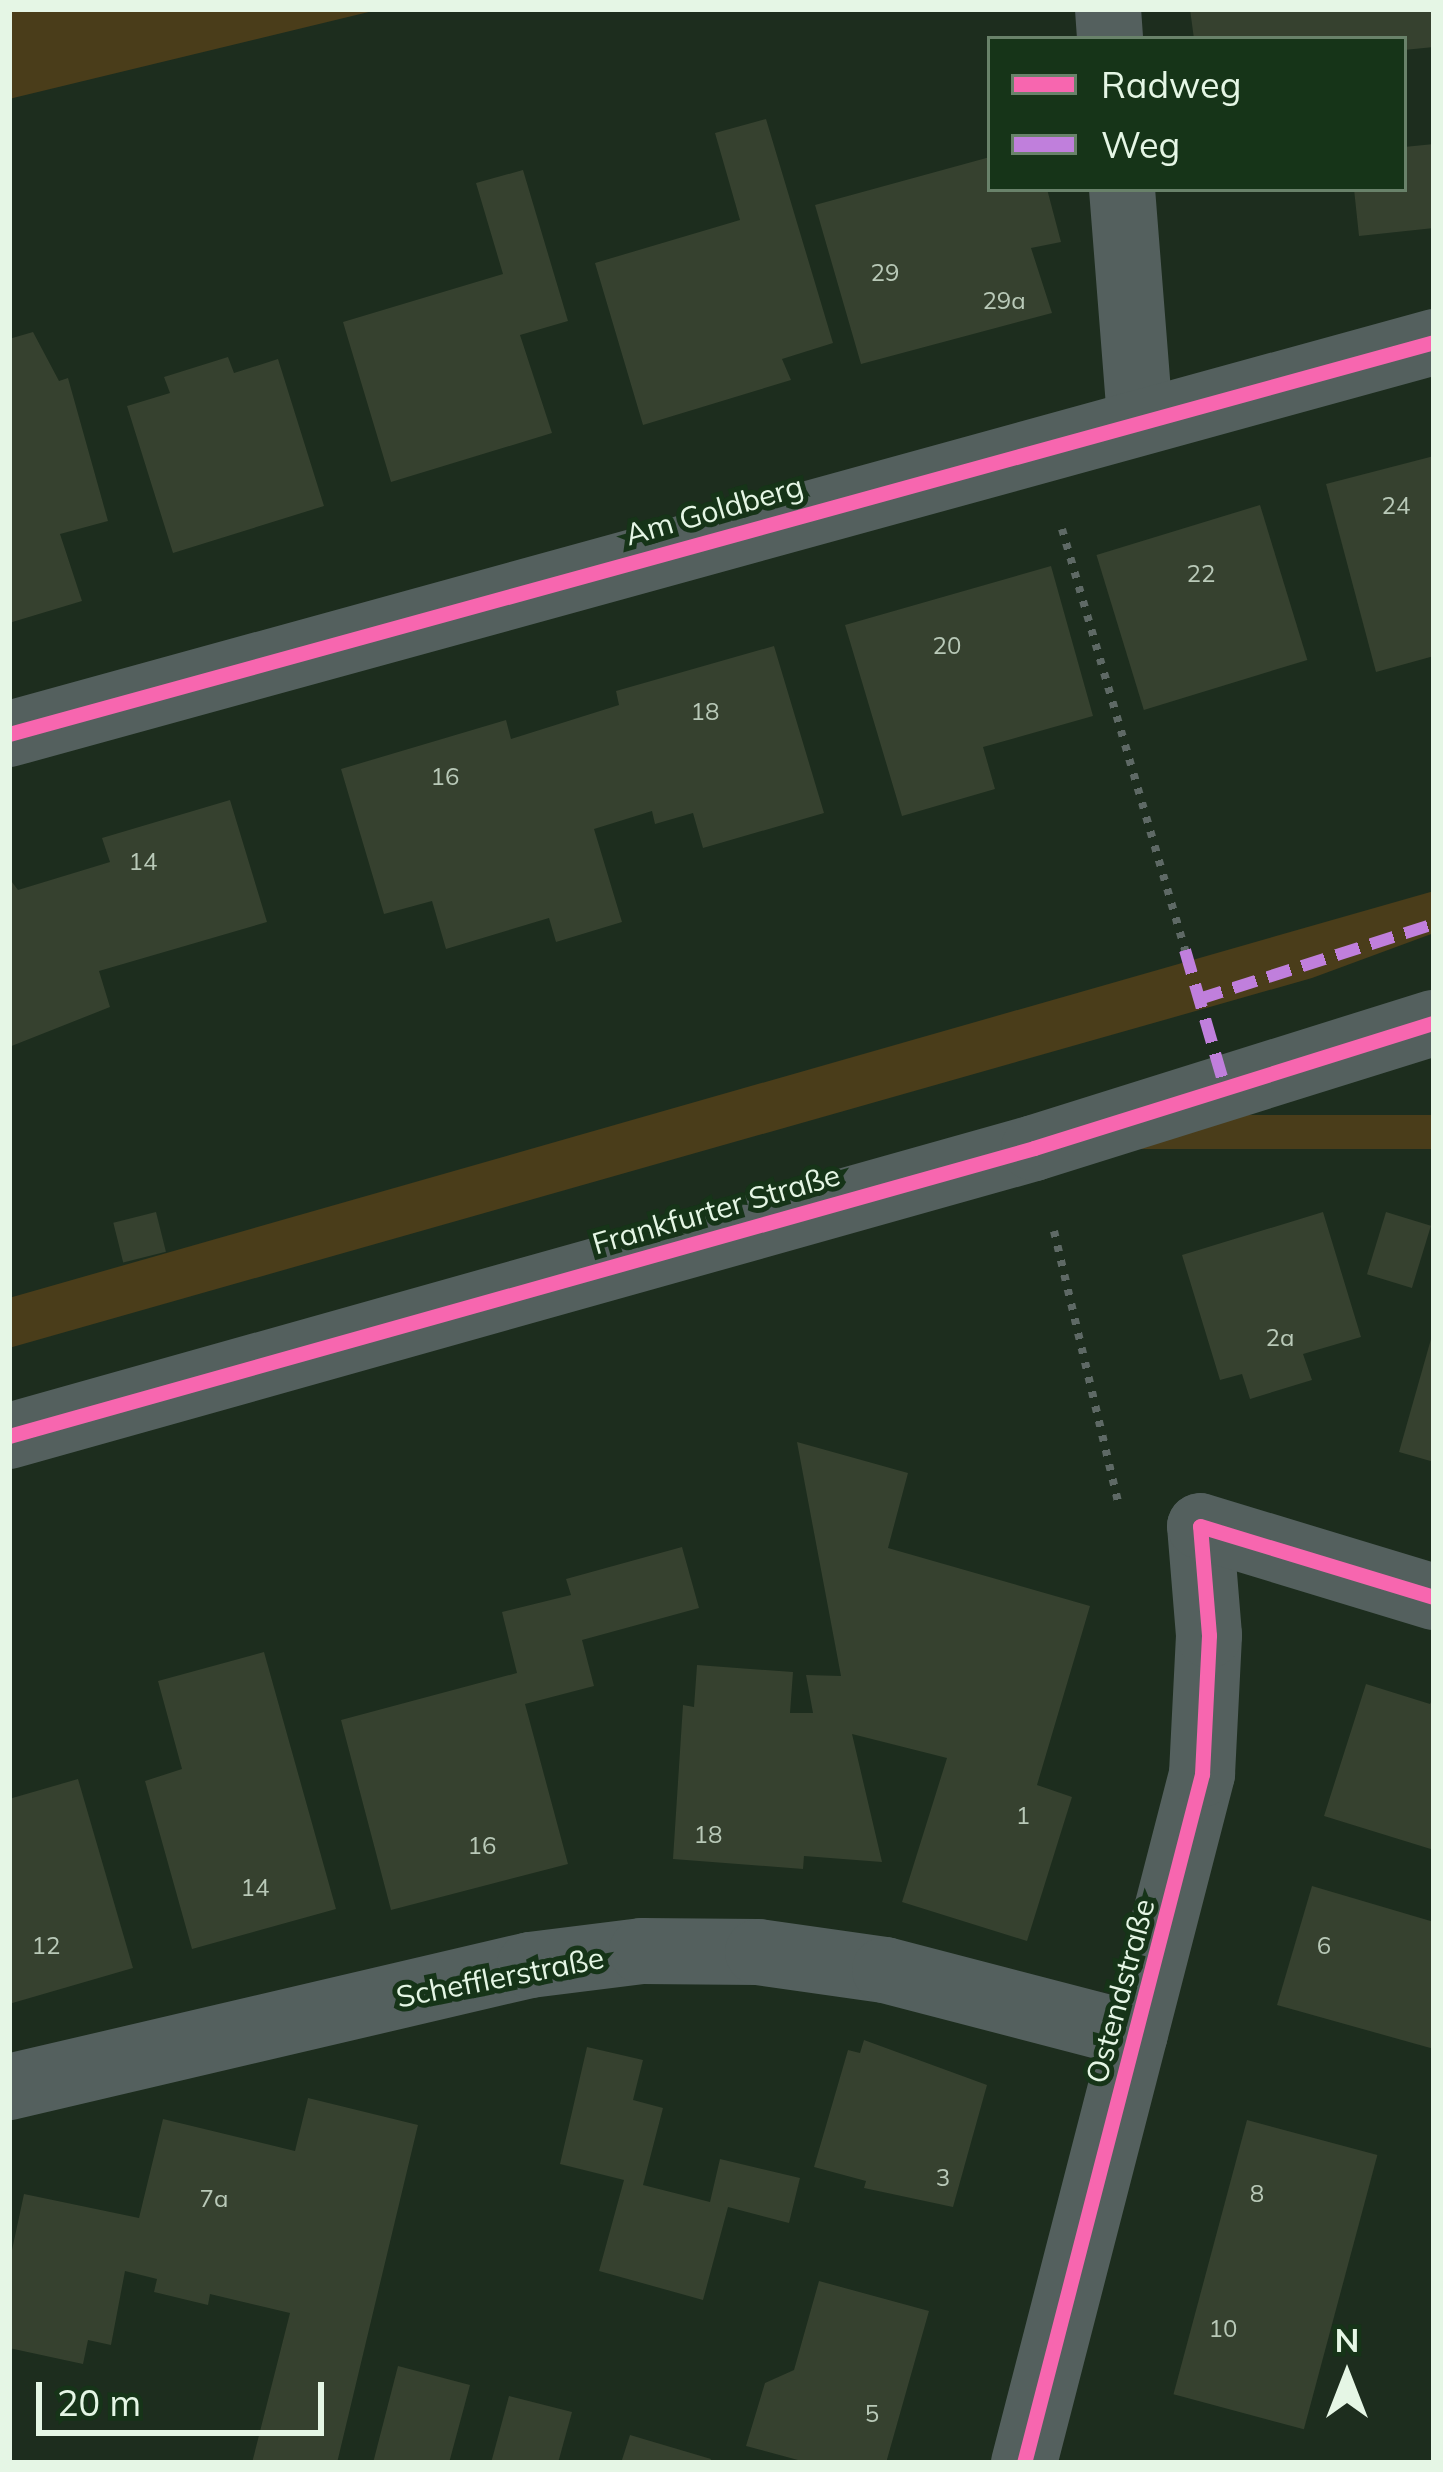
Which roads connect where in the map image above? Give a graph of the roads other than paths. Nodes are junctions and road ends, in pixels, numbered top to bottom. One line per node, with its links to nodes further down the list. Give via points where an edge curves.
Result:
1 (1122, 192): 3 (street)
2 (1434, 342): 3 (street, Am Goldberg)
3 (1140, 418): 4 (street, Am Goldberg)
4 (9, 734)
5 (1434, 1023): 6 (street, Frankfurter Straße, via 1034,1148)
6 (9, 1436)
7 (1434, 1597): 8 (street, Ostendstraße, via 1200,1526 1208,1734 1192,1829)
8 (1135, 2036): 9 (street, Schefflerstraße, via 884,1970 758,1952 642,1951 530,1965); 10 (street, Ostendstraße)
9 (9, 2087)
10 (1024, 2463)

